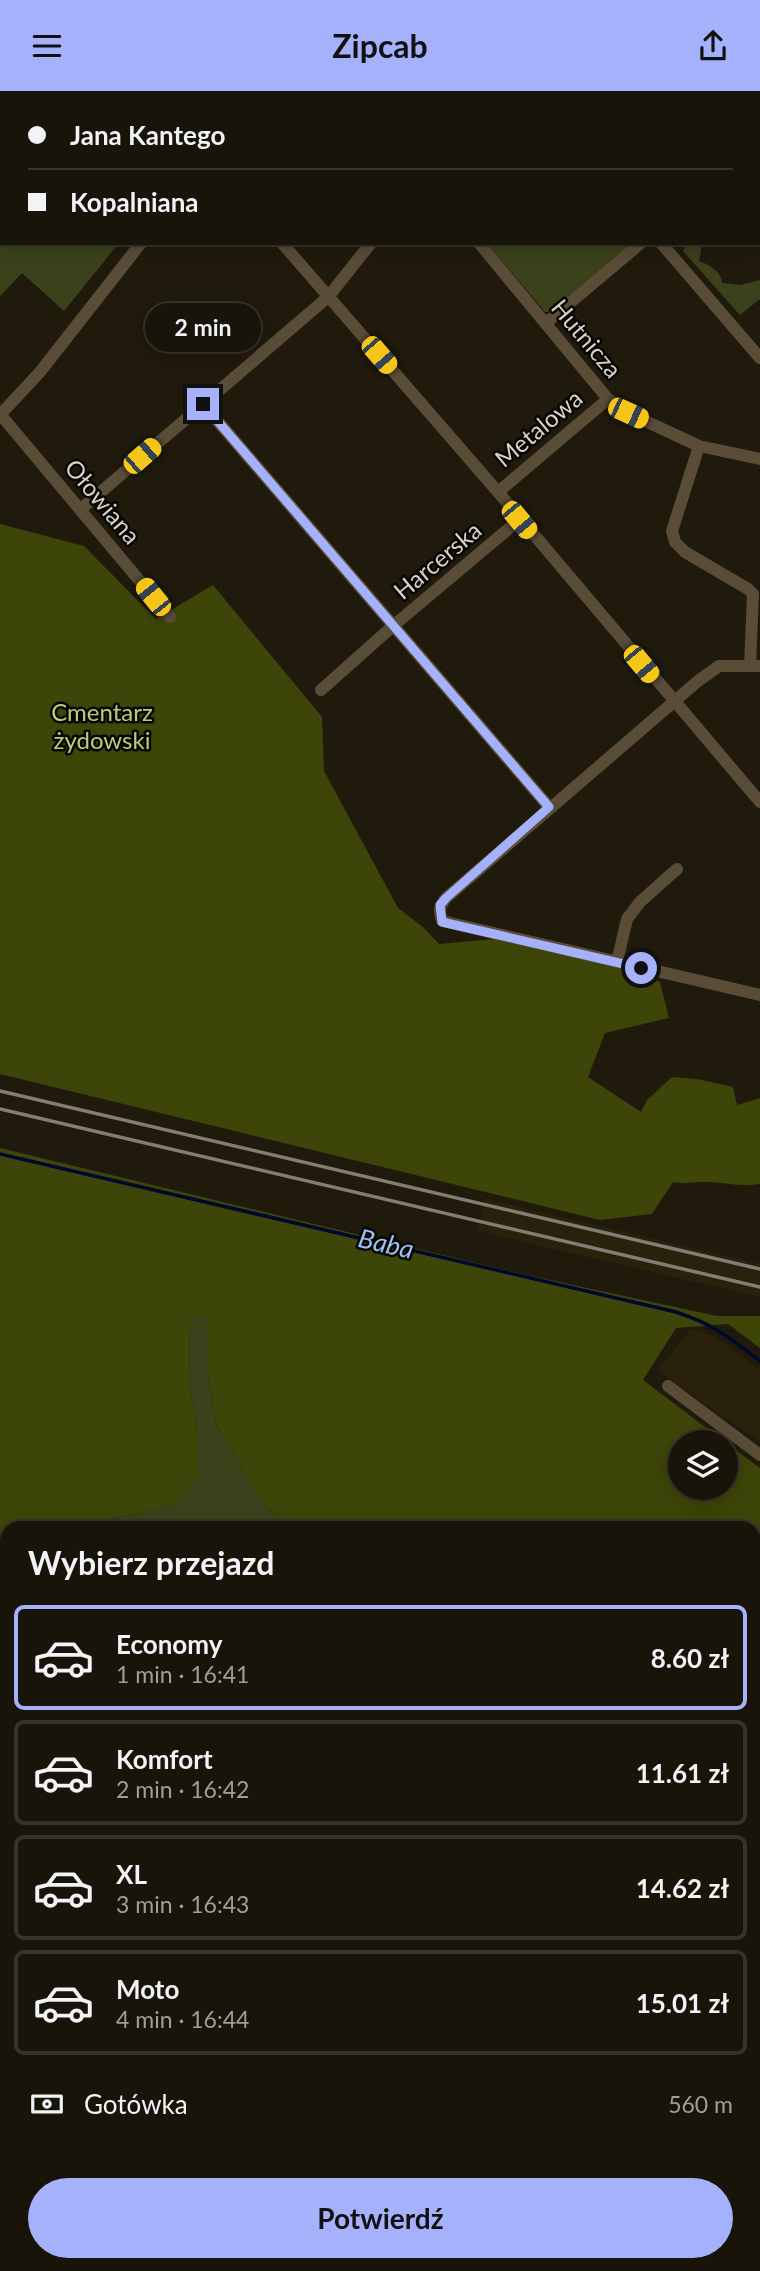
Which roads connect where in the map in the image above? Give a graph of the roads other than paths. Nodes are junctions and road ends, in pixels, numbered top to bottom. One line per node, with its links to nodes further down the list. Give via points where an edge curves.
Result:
1 (139, 245): 12 (street, via 40,372)
2 (284, 245): 7 (street)
3 (369, 245): 7 (street)
4 (481, 245): 8 (street, Hutnicza)
5 (638, 245): 8 (street)
6 (663, 245): 9 (street)
7 (328, 297): 11 (street); 15 (street)
8 (546, 323): 10 (street, Hutnicza)
9 (760, 358)
10 (608, 398): 13 (street, Hutnicza, via 628,413); 15 (street, Metalowa)
11 (203, 404): 16 (street); 19 (street)
12 (0, 414): 16 (street, Ołowiana)
13 (699, 446): 14 (street, Hutnicza); 20 (street, via 672,531 685,552 753,594)
14 (760, 459)
15 (498, 492): 17 (street)
16 (81, 509): 18 (street, Ołowiana)
17 (519, 520): 19 (street, Harcerska); 22 (street)
18 (170, 617)
19 (393, 626): 21 (street, Harcerska); 24 (street)
20 (755, 666): 22 (street, via 719,666)
21 (321, 690)
22 (673, 702): 23 (street); 24 (street)
23 (760, 802)
24 (549, 807): 26 (street, via 446,898 440,905 442,922)
25 (677, 869): 26 (street, via 627,919)
26 (617, 962): 27 (street)
27 (760, 995)
28 (668, 1386): 29 (street)
29 (760, 1455)

